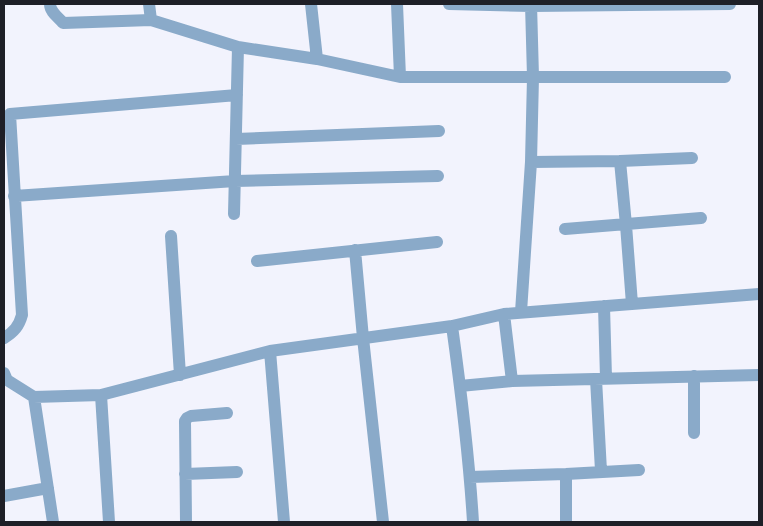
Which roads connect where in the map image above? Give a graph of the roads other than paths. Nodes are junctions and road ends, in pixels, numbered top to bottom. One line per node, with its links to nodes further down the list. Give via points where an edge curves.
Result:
1 (50, 4): 8 (street, via 63,23)
2 (149, 4): 8 (street)
3 (311, 4): 10 (street)
4 (397, 4): 13 (street)
5 (449, 4): 7 (street)
6 (730, 4): 7 (street)
7 (531, 5): 11 (street)
8 (151, 20): 9 (street)
9 (238, 47): 10 (street); 14 (street)
10 (317, 59): 13 (street)
11 (533, 77): 12 (street); 13 (street); 21 (street)
12 (724, 77)
13 (400, 78)
14 (237, 95): 15 (street); 17 (street)
15 (7, 113): 18 (street)
16 (439, 132): 17 (street)
17 (236, 139): 23 (street)
18 (8, 148): 24 (street)
19 (692, 158): 20 (street)
20 (620, 161): 21 (street); 27 (street)
21 (531, 162): 36 (street)
22 (438, 176): 23 (street)
23 (235, 181): 24 (street); 25 (street)
24 (14, 196): 39 (street, via 22,315 20,323)
25 (234, 214)
26 (701, 218): 27 (street)
27 (626, 225): 28 (street); 34 (street)
28 (565, 230)
29 (170, 236): 43 (street)
30 (438, 242): 31 (street)
31 (355, 250): 32 (street); 40 (street)
32 (257, 261)
33 (759, 294): 34 (street)
34 (632, 304): 35 (street)
35 (604, 306): 36 (street); 46 (street)
36 (521, 312): 37 (street)
37 (504, 314): 38 (street); 47 (street)
38 (452, 326): 40 (street); 48 (street)
39 (4, 338)
40 (363, 338): 41 (street); 65 (street)
41 (270, 351): 43 (street); 64 (street)
42 (759, 374): 44 (street)
43 (180, 375): 49 (street)
44 (694, 376): 46 (street); 52 (street)
45 (5, 378): 50 (street)
46 (601, 379): 47 (street); 54 (street)
47 (512, 381): 48 (street)
48 (460, 386): 58 (street)
49 (101, 395): 50 (street); 62 (street)
50 (34, 397): 59 (street)
51 (227, 413): 56 (street, via 187,418)
52 (694, 433)
53 (639, 470): 54 (street)
54 (601, 471): 57 (street)
55 (237, 472): 56 (street)
56 (185, 474): 63 (street)
57 (566, 474): 58 (street); 67 (street)
58 (470, 477): 66 (street)
59 (48, 488): 60 (street); 61 (street)
60 (4, 496)
61 (53, 522)
62 (109, 522)
63 (186, 522)
64 (284, 522)
65 (383, 522)
66 (473, 522)
67 (566, 522)

